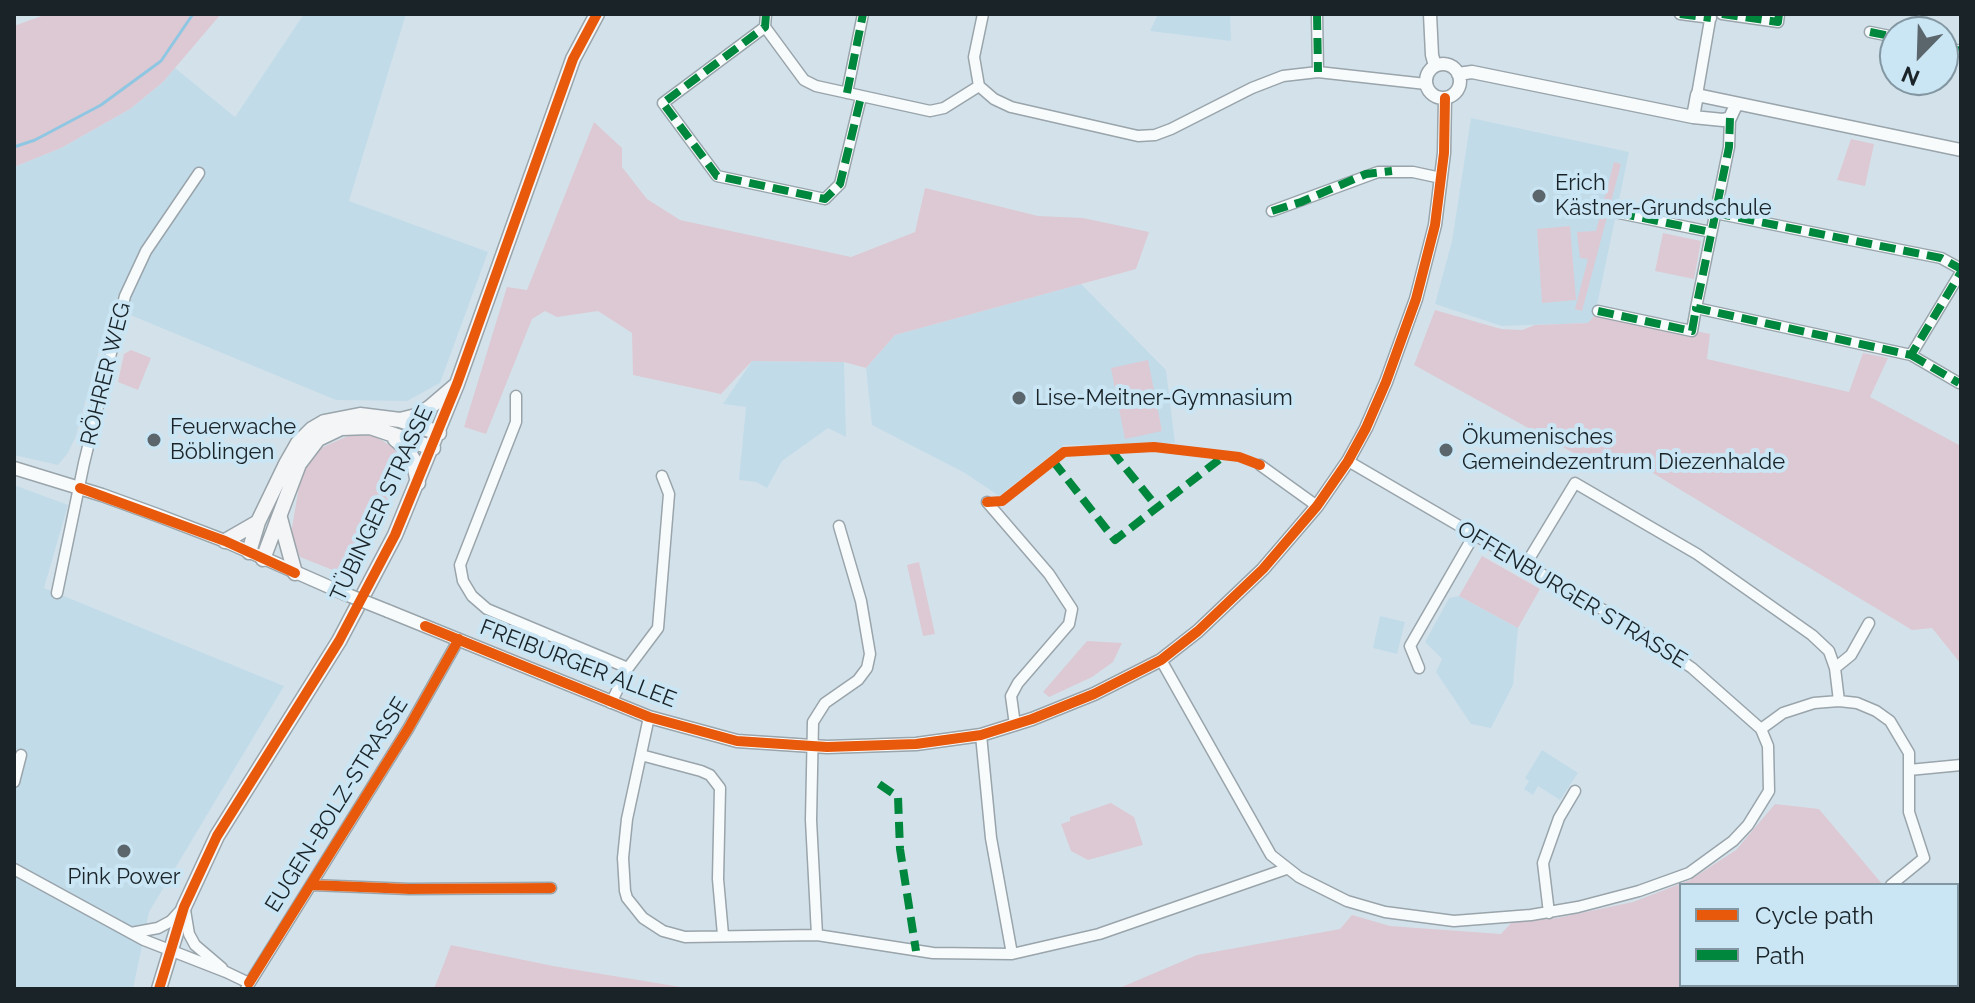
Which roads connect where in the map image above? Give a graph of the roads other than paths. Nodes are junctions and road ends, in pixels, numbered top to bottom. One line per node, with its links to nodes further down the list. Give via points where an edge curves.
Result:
1 (597, 14): 38 (main road, TÜBINGER STRASSE, via 573,59)
2 (766, 14): 11 (street)
3 (863, 14): 19 (street)
4 (983, 14): 18 (street, via 974,57)
5 (1317, 14): 15 (street)
6 (1430, 14): 14 (street)
7 (1680, 14): 10 (street)
8 (1722, 14): 9 (street, via 1778,22)
9 (1779, 14)
10 (1711, 16): 20 (street)
11 (765, 27): 19 (street, via 804,80); 21 (street, via 663,103 717,176 825,199 840,184)
12 (1870, 32): 13 (street)
13 (1879, 34)
14 (1435, 66): 16 (street, via 1448,65); 17 (street)
15 (1318, 72): 17 (street); 18 (street, via 1283,76 1171,129 1138,136 1011,107)
16 (1458, 74): 22 (street, FREIBURGER ALLEE, via 1457,89); 24 (street, via 1472,72)
17 (1426, 84): 22 (street, via 1435,96)
18 (979, 86): 21 (street, via 930,111)
19 (847, 93): 21 (street)
20 (1697, 95): 23 (street); 24 (street)
21 (861, 97)
22 (1445, 98): 28 (street, FREIBURGER ALLEE)
23 (1736, 105): 25 (street); 26 (street)
24 (1693, 117): 25 (street)
25 (1730, 118): 31 (street)
26 (1961, 150)
27 (199, 173): 49 (street, RÖHRER WEG, via 146,251 125,296)
28 (1441, 178): 29 (street, via 1378,172); 44 (street, FREIBURGER ALLEE, via 1435,225 1409,320)
29 (1272, 211)
30 (1619, 213): 32 (street)
31 (1715, 213): 32 (street); 33 (street, via 1941,258)
32 (1711, 232): 34 (street)
33 (1961, 271): 36 (street)
34 (1696, 308): 35 (street, via 1692,331); 36 (street)
35 (1598, 311)
36 (1911, 355): 37 (street)
37 (1959, 383)
38 (457, 384): 40 (main road, via 429,408); 42 (main road, TÜBINGER STRASSE)
39 (516, 396): 65 (street, via 516,422 460,565 463,581 487,609)
40 (400, 420): 42 (main road); 53 (main road, via 360,415 312,429 298,443)
41 (385, 432): 43 (main road); 48 (main road, via 407,449); 52 (main road, via 354,426 318,439 299,464)
42 (439, 433): 43 (main road, TÜBINGER STRASSE)
43 (433, 448): 48 (main road, TÜBINGER STRASSE)
44 (1348, 461): 51 (street, FREIBURGER ALLEE); 55 (street, OFFENBURGER STRASSE)
45 (1260, 465): 51 (street)
46 (14, 468): 49 (street, FREIBURGER ALLEE)
47 (662, 476): 65 (street, via 669,494 658,628)
48 (418, 483): 86 (main road, TÜBINGER STRASSE, via 347,627 217,836)
49 (80, 488): 56 (street, FREIBURGER ALLEE); 61 (street, RÖHRER WEG)
50 (987, 502): 71 (street, via 1072,609 1069,624 1011,696)
51 (1317, 506): 64 (street, FREIBURGER ALLEE, via 1263,569)
52 (280, 518): 58 (main road); 60 (main road)
53 (258, 522): 56 (main road); 57 (main road)
54 (839, 526): 74 (street, via 870,654 858,680 825,703 813,722)
55 (1474, 535): 59 (street, OFFENBURGER STRASSE); 66 (street, via 1410,646)
56 (225, 541): 57 (street, FREIBURGER ALLEE)
57 (249, 552): 58 (street, FREIBURGER ALLEE)
58 (263, 559): 60 (street, FREIBURGER ALLEE)
59 (1526, 564): 67 (street, via 1575,483 1697,554 1812,635 1829,651); 72 (street, OFFENBURGER STRASSE, via 1692,668)
60 (295, 573): 63 (street, FREIBURGER ALLEE, bridge)
61 (57, 593)
62 (1869, 623): 67 (street, via 1851,655)
63 (459, 639): 69 (street, FREIBURGER ALLEE); 84 (street, EUGEN-BOLZ-STRASSE)
64 (1161, 660): 71 (street, FREIBURGER ALLEE); 82 (street, via 1271,855)
65 (628, 668): 69 (street)
66 (1419, 668)
67 (1835, 668): 68 (street)
68 (1839, 701): 72 (street, via 1783,713); 78 (street, via 1857,703 1890,721 1909,753)
69 (611, 703): 70 (street, FREIBURGER ALLEE)
70 (649, 717): 74 (street, FREIBURGER ALLEE, via 737,741); 76 (street)
71 (1015, 725): 73 (street, FREIBURGER ALLEE)
72 (1761, 729): 87 (street, via 1768,746 1769,791 1733,841 1689,873)
73 (981, 735): 74 (street, FREIBURGER ALLEE, via 900,745); 92 (street, via 991,838)
74 (812, 745): 90 (street)
75 (21, 755): 79 (street)
76 (641, 755): 89 (street, via 701,771 720,788); 89 (street, via 625,840 627,898 663,931 685,937)
77 (1961, 765): 78 (street)
78 (1909, 770): 83 (street, via 1909,812 1924,858)
79 (14, 782)
80 (1575, 791): 87 (street, via 1543,863)
81 (14, 869): 88 (street)
82 (1286, 869): 87 (street, via 1347,901 1401,915 1454,921); 92 (street, via 1099,934)
83 (1893, 883)
84 (312, 885): 85 (street); 94 (street, EUGEN-BOLZ-STRASSE)
85 (551, 888)
86 (184, 907): 88 (street, via 158,928); 91 (main road, TÜBINGER STRASSE); 93 (street, via 195,945)
87 (1549, 913)
88 (131, 933): 91 (street)
89 (723, 935): 90 (street)
90 (817, 935): 92 (street, via 933,953)
91 (169, 950): 93 (street); 95 (main road, TÜBINGER STRASSE)
92 (1012, 954)
93 (226, 972): 94 (street)
94 (247, 986)
95 (159, 989)

